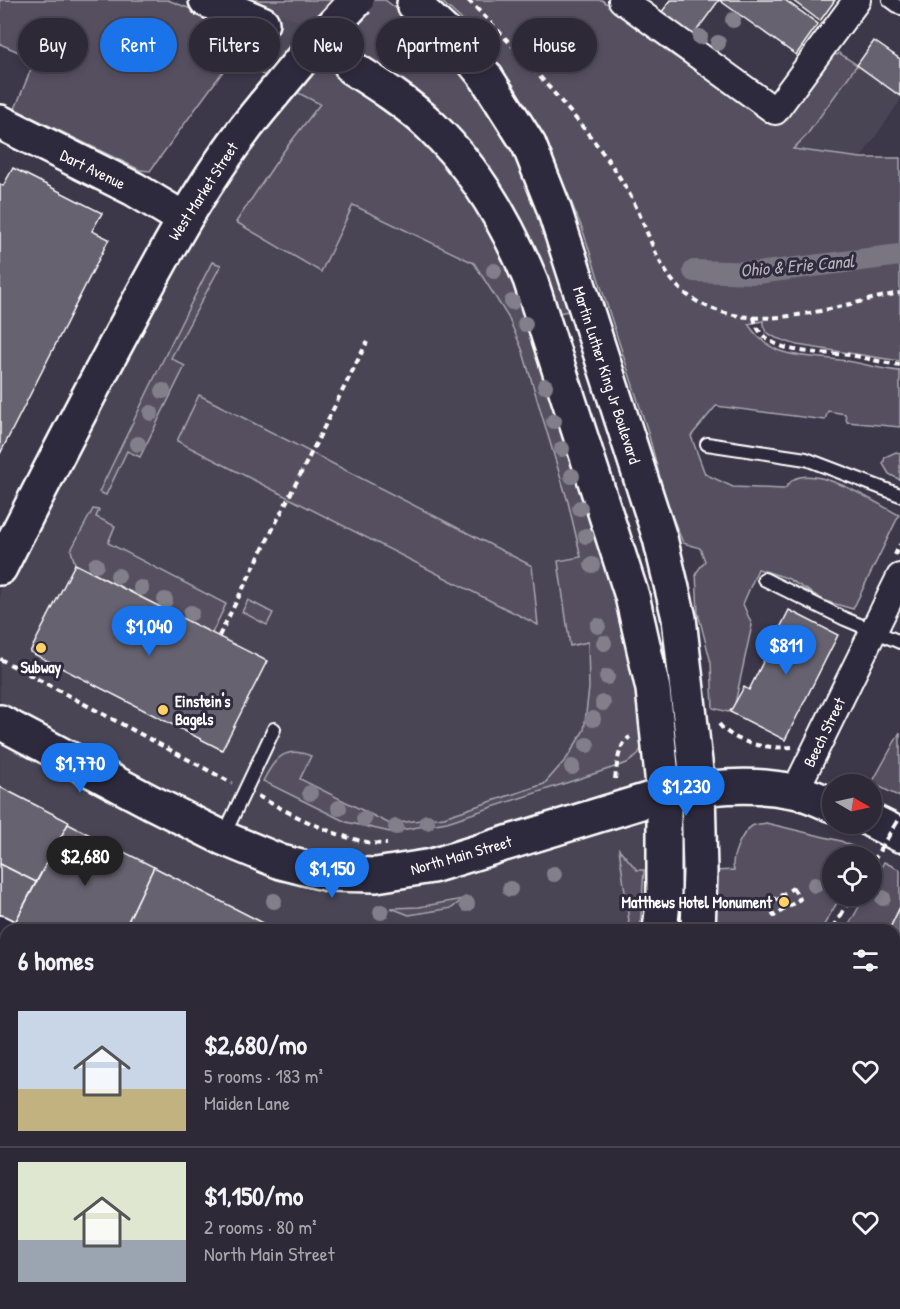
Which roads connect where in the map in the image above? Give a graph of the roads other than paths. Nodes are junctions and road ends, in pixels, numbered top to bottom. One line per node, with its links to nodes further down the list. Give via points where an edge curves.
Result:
1 (206, 0): 8 (main road)
2 (357, 0): 11 (main road, West Market Street, bridge, via 264,105)
3 (622, 0): 4 (street, via 776,111)
4 (856, 0)
5 (889, 0): 7 (lane)
6 (414, 4): 21 (main road, Martin Luther King Jr Boulevard, via 464,50 486,77 529,145 553,206 660,538 679,618)
7 (900, 8)
8 (250, 18)
9 (358, 72): 23 (main road, via 430,126 470,172 516,246 530,279 632,596 653,689)
10 (0, 122): 11 (main road, Dart Avenue, via 134,189)
11 (184, 219): 14 (main road, West Market Street)
12 (707, 444): 13 (lane, via 806,459)
13 (900, 495)
14 (0, 568)
15 (900, 577): 17 (street, Beech Street)
16 (764, 579): 17 (lane)
17 (874, 630): 18 (lane); 22 (street, Beech Street)
18 (900, 642)
19 (0, 722): 27 (main road, North Main Street)
20 (274, 729): 27 (lane)
21 (698, 789): 22 (main road, North Main Street, via 749,785); 23 (main road, North Main Street); 29 (main road, Martin Luther King Jr Boulevard)
22 (795, 791): 24 (main road, North Main Street)
23 (664, 795): 27 (main road, North Main Street, via 614,790 432,866 376,875 328,874 303,868); 28 (main road)
24 (822, 801)
25 (882, 826): 26 (main road)
26 (900, 835)
27 (223, 838)
28 (661, 924)
29 (698, 924)

